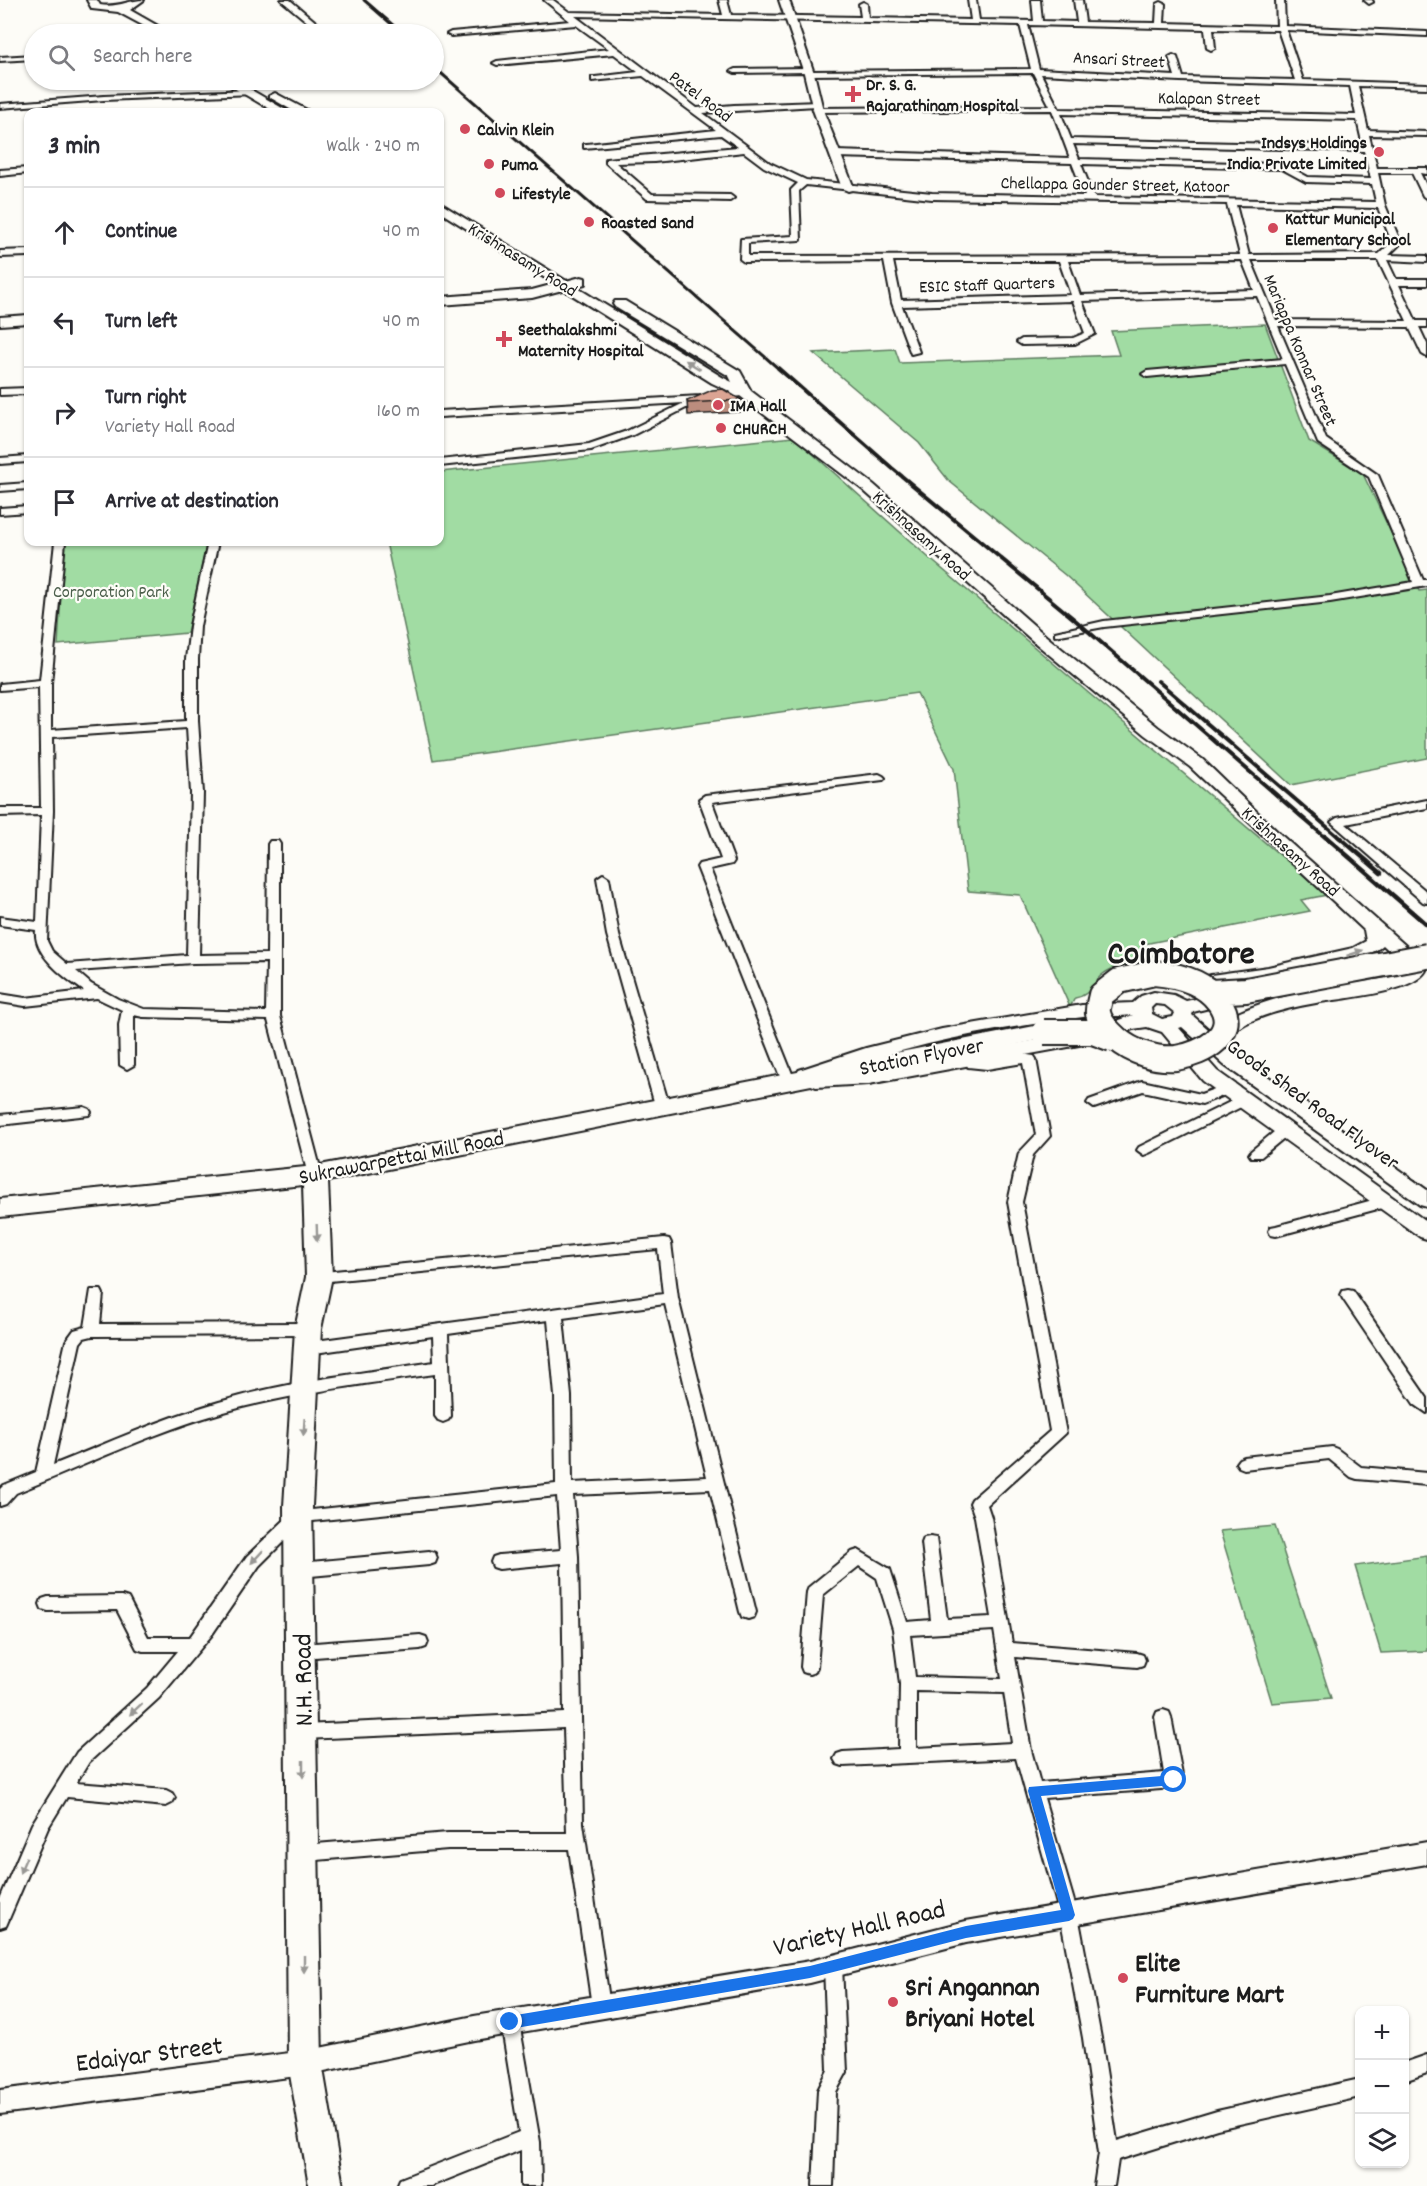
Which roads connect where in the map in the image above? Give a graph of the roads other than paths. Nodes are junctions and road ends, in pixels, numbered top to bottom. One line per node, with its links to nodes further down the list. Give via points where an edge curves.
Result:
1 (140, 0): 13 (main road)
2 (285, 0): 24 (street)
3 (548, 0): 14 (street, Patel Road)
4 (723, 0): 15 (street)
5 (784, 0): 16 (street)
6 (972, 0): 19 (street)
7 (1035, 0): 21 (street)
8 (1078, 0): 25 (street)
9 (1280, 0): 28 (street)
10 (93, 2): 13 (main road); 22 (main road)
11 (863, 4): 17 (street)
12 (1161, 4): 26 (street)
13 (120, 9): 23 (main road)
14 (569, 14): 15 (street); 18 (street, Patel Road)
15 (728, 18): 16 (street)
16 (790, 20): 17 (street); 39 (street)
17 (865, 21): 19 (street)
18 (579, 22): 29 (street); 32 (street, Patel Road)
19 (975, 22): 20 (street)
20 (1023, 22): 21 (street); 37 (street)
21 (1038, 23): 25 (street)
22 (129, 24)
23 (148, 24)
24 (314, 24)
25 (1081, 24): 26 (street)
26 (1160, 26): 27 (street)
27 (1209, 27): 28 (street); 31 (street)
28 (1281, 28): 30 (street); 43 (street)
29 (451, 34)
30 (1427, 34)
31 (1211, 48)
32 (617, 51): 36 (street); 40 (street, Patel Road)
33 (1173, 57): 42 (street)
34 (24, 58): 35 (street)
35 (0, 59)
36 (497, 63)
37 (1036, 70): 39 (street, Ansari Street); 42 (street, Ansari Street); 53 (street)
38 (735, 71): 39 (street, Ansari Street)
39 (809, 71): 50 (street)
40 (646, 73): 41 (street); 54 (street, Patel Road)
41 (595, 79)
42 (1180, 79): 43 (street, Ansari Street)
43 (1300, 83): 44 (street, Ansari Street)
44 (1353, 84): 45 (street, Ansari Street); 55 (street)
45 (1427, 87)
46 (246, 90): 48 (main road)
47 (264, 90): 52 (main road)
48 (250, 92): 49 (street); 51 (main road)
49 (0, 106)
50 (817, 107): 53 (street); 54 (street, via 734,106); 63 (street)
51 (276, 108)
52 (296, 108)
53 (1056, 110): 55 (street, Kalapan Street); 59 (street)
54 (696, 111): 56 (street, Patel Road)
55 (1361, 118): 57 (street)
56 (723, 132): 60 (street); 61 (street, Patel Road)
57 (1364, 132): 58 (street); 62 (street)
58 (1427, 134)
59 (1068, 141): 62 (street); 64 (street)
60 (587, 146)
61 (745, 149): 70 (street, Patel Road, via 767,165); 75 (street, via 609,161 650,197)
62 (1368, 149): 65 (street)
63 (835, 154): 64 (street); 72 (street)
64 (1076, 160): 71 (street, via 1284,167 1305,179); 76 (street)
65 (1373, 170): 67 (street); 71 (street)
66 (24, 171): 69 (street)
67 (1415, 171): 68 (street); 73 (street)
68 (1427, 171)
69 (0, 173)
70 (804, 182): 72 (street, Patel Road); 82 (street, via 795,190 798,238 744,241 744,259)
71 (1376, 182): 78 (street)
72 (848, 188): 76 (street, Chellappa Gounder Street, Katoor, via 932,196)
73 (1427, 196)
74 (444, 197): 87 (main road)
75 (730, 198)
76 (1091, 200): 77 (street, Chellappa Gounder Street, Katoor)
77 (1231, 203): 78 (street, Chellappa Gounder Street, Katoor); 84 (street, Mariappa Konnar Street)
78 (1381, 205): 85 (street, via 1397,243)
79 (444, 209): 90 (main road, Krishnasamy Road)
80 (24, 253): 81 (street)
81 (0, 254)
82 (888, 257): 83 (street); 94 (street, ESIC Staff Quarters)
83 (1062, 257): 84 (street); 92 (street)
84 (1245, 257): 85 (street); 91 (street, Mariappa Konnar Street)
85 (1381, 257): 86 (street); 88 (street)
86 (1427, 259)
87 (581, 280): 90 (street); 107 (main road, via 735,374)
88 (1393, 282): 89 (street); 98 (street)
89 (1427, 282)
90 (565, 285): 93 (street, via 532,294); 107 (main road, Krishnasamy Road, one-way to 90, via 717,380)
91 (1259, 293): 92 (street); 97 (street, Mariappa Konnar Street)
92 (1076, 298): 94 (street, ESIC Staff Quarters); 100 (street, ESIC Staff Quarters, via 1090,334 1075,341)
93 (444, 301)
94 (897, 303): 101 (street, ESIC Staff Quarters)
95 (24, 319): 96 (street)
96 (0, 321)
97 (1271, 323): 98 (street); 103 (street, Mariappa Konnar Street)
98 (1412, 323): 99 (street); 102 (street)
99 (1427, 324)
100 (1022, 342)
101 (914, 352)
102 (1427, 354)
103 (1288, 361): 104 (street); 119 (street, Mariappa Konnar Street, via 1322,441 1373,475)
104 (1147, 374)
105 (24, 391): 106 (street)
106 (0, 392)
107 (745, 393): 108 (street); 132 (main road, Krishnasamy Road, via 868,487 1040,639 1196,764)
108 (700, 399): 109 (street); 112 (street, via 591,447)
109 (444, 414)
110 (24, 459): 111 (street)
111 (0, 461)
112 (444, 463)
113 (24, 486): 114 (street)
114 (0, 488)
115 (24, 509): 116 (street)
116 (0, 511)
117 (60, 546): 121 (street)
118 (212, 546): 123 (street, via 195,626)
119 (1423, 583): 120 (street, via 1330,599 1104,624)
120 (1059, 634)
121 (45, 683): 122 (street); 124 (street)
122 (0, 687)
123 (192, 724): 124 (street); 137 (street, via 197,793)
124 (46, 734): 127 (street)
125 (879, 778): 153 (street, via 705,799 728,861 703,867)
126 (1427, 804): 131 (street, via 1337,822)
127 (47, 811): 128 (street); 134 (street)
128 (0, 812)
129 (274, 844): 136 (street)
130 (603, 878): 156 (street, via 614,935)
131 (1427, 899)
132 (1364, 917): 142 (main road, Krishnasamy Road, one-way to 132, via 1224,981 1359,953 1375,944 1373,929); 142 (main road, Krishnasamy Road, via 1419,970 1403,981 1243,1016)
133 (0, 921): 134 (street)
134 (43, 927): 139 (street, via 41,941 47,953)
135 (1427, 956): 142 (highway, bridge, via 1237,991)
136 (273, 958): 137 (street); 145 (street)
137 (193, 960): 139 (street)
138 (1427, 967): 142 (highway, via 1232,1005)
139 (64, 968): 140 (street)
140 (98, 994): 141 (street, via 25,1002); 143 (street)
141 (0, 998)
142 (1215, 1004): 146 (highway, bridge, via 1175,975 1154,973 1125,978 1104,991 1097,1003); 147 (main road); 150 (highway, bridge, via 1221,1037)
143 (129, 1008): 145 (street, via 143,1013); 152 (street)
144 (1144, 1014): 147 (main road); 147 (main road, via 1148,1000 1160,997 1174,1001); 151 (main road, via 1131,1023 1090,1037); 153 (main road, via 1084,1010 904,1044)
145 (273, 1016): 162 (street)
146 (1097, 1017): 148 (highway, Station Flyover, bridge, via 1086,1024); 149 (highway, Station Flyover, bridge)
147 (1178, 1017): 154 (main road, via 1201,1068); 163 (main road, via 1231,1060)
148 (1044, 1032): 149 (highway, Station Flyover, bridge, via 1093,1032); 153 (highway, Station Flyover)
149 (1112, 1038): 150 (highway, Station Flyover, bridge, via 1136,1051 1165,1058)
150 (1202, 1052): 166 (main road, Goods Shed Road Flyover)
151 (971, 1059): 153 (main road, via 869,1077); 195 (street, via 973,1064 984,1066 1011,1057 1029,1059 1043,1136 1026,1153 1015,1202 1058,1433 978,1503)
152 (128, 1065)
153 (793, 1080): 156 (highway, Sukrawarpettai Mill Road)
154 (1236, 1095): 155 (street, via 1202,1099 1142,1086); 159 (main road); 160 (street)
155 (1094, 1103)
156 (662, 1105): 162 (highway, Sukrawarpettai Mill Road)
157 (84, 1112): 158 (street)
158 (0, 1120)
159 (1285, 1130): 161 (street); 164 (main road)
160 (1144, 1150)
161 (1256, 1154)
162 (315, 1174): 165 (highway, Sukrawarpettai Mill Road); 169 (highway, N.H. Road, one-way to 169)
163 (1427, 1200)
164 (1384, 1202): 167 (street); 168 (main road)
165 (0, 1208)
166 (1427, 1215)
167 (1276, 1231)
168 (1427, 1232)
169 (319, 1277): 172 (street, via 664,1243); 176 (highway, N.H. Road)
170 (96, 1294): 174 (street)
171 (1348, 1295): 179 (street)
172 (671, 1298): 173 (street); 184 (street)
173 (555, 1314): 175 (street); 185 (street, via 563,1396)
174 (92, 1330): 176 (street); 182 (street, via 79,1334 73,1341)
175 (440, 1330): 176 (street); 177 (street)
176 (308, 1338): 178 (highway, N.H. Road)
177 (442, 1367): 178 (street); 180 (street)
178 (306, 1387): 182 (street, via 221,1407); 187 (highway, N.H. Road, one-way to 187)
179 (1427, 1407)
180 (443, 1416)
181 (1244, 1463): 183 (street, via 1332,1453 1357,1473)
182 (43, 1476): 186 (street, via 10,1489)
183 (1427, 1479)
184 (716, 1483): 185 (street); 194 (street)
185 (565, 1489): 187 (street); 189 (street)
186 (0, 1500)
187 (299, 1516): 192 (highway, N.H. Road); 199 (street, one-way to 199, via 253,1562)
188 (930, 1543): 196 (street)
189 (570, 1556): 191 (street); 207 (street)
190 (429, 1558): 192 (street)
191 (499, 1562)
192 (300, 1570): 201 (highway, N.H. Road)
193 (48, 1604): 199 (street, via 122,1603 143,1644)
194 (748, 1612)
195 (1001, 1623): 196 (street); 200 (street)
196 (940, 1626): 197 (street)
197 (901, 1629): 203 (street, via 884,1574 858,1557 815,1592); 204 (street)
198 (420, 1642): 201 (street)
199 (194, 1644): 212 (street, one-way to 212, via 153,1693 83,1757)
200 (1005, 1649): 202 (street); 205 (street)
201 (302, 1651): 208 (highway, N.H. Road)
202 (1137, 1660)
203 (809, 1667)
204 (908, 1684): 205 (street); 210 (street)
205 (1012, 1686): 209 (street)
206 (1163, 1717): 213 (street, via 1174,1780)
207 (573, 1720): 208 (street); 215 (street)
208 (303, 1732): 216 (highway, N.H. Road, one-way to 216)
209 (1022, 1750): 210 (street); 213 (street)
210 (907, 1756): 211 (street)
211 (843, 1759)
212 (63, 1789): 214 (street); 219 (street, one-way to 219, via 41,1824)
213 (1034, 1791): 218 (street)
214 (166, 1798)
215 (577, 1842): 216 (street, via 447,1841); 221 (street)
216 (304, 1853): 223 (highway, N.H. Road, one-way to 223)
217 (1427, 1853): 218 (street, Variety Hall Road)
218 (1069, 1915): 220 (street, Variety Hall Road, via 966,1932); 229 (street)
219 (0, 1920)
220 (833, 1966): 221 (street, Variety Hall Road); 233 (street, via 838,2072 827,2090)
221 (601, 2006): 222 (street, Variety Hall Road)
222 (510, 2022): 223 (street, Variety Hall Road); 228 (street)
223 (305, 2063): 227 (street, Edaiyar Street); 230 (highway, N.H. Road)
224 (1427, 2064): 225 (street)
225 (1409, 2070)
226 (1355, 2089): 229 (street, via 1217,2120)
227 (0, 2102)
228 (529, 2137): 231 (street); 232 (street)
229 (1110, 2152): 234 (street)
230 (326, 2186)
231 (408, 2186)
232 (531, 2186)
233 (823, 2186)
234 (1104, 2186)

